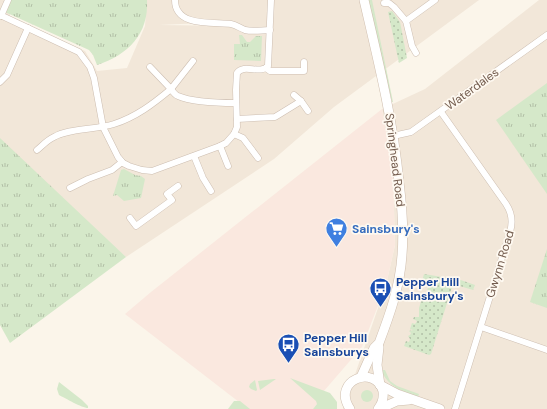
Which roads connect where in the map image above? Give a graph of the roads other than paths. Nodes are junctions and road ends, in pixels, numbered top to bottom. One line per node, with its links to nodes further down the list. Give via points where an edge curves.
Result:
1 (8, 0): 7 (street)
2 (175, 0): 10 (street, via 178,13 192,20 202,23 233,24 246,30)
3 (271, 0): 10 (street)
4 (364, 0): 27 (main road, Springhead Road)
5 (435, 0): 8 (street)
6 (384, 3): 8 (street, via 394,7)
7 (0, 16): 9 (street)
8 (406, 21): 12 (street)
9 (28, 28): 17 (street, via 7,75); 25 (street, via 79,52 86,61 94,78)
10 (270, 30): 16 (street, via 269,64)
11 (547, 35): 23 (street, Waterdales)
12 (416, 53)
13 (193, 61): 18 (street)
14 (304, 62): 16 (street, via 304,71)
15 (150, 67): 18 (street)
16 (265, 69): 21 (street, via 238,71)
17 (0, 82)
18 (171, 90): 21 (street, via 184,98); 25 (street, via 139,113)
19 (294, 94): 20 (street)
20 (301, 101): 22 (street); 24 (street, via 275,117)
21 (236, 103): 24 (street)
22 (308, 111)
23 (441, 112): 27 (street, Waterdales, via 411,132); 38 (street, Gwynn Road, via 504,200 511,217 510,232)
24 (237, 119): 26 (street)
25 (103, 127): 29 (street, via 60,134); 32 (street)
26 (234, 134): 28 (street); 31 (street, via 243,138)
27 (393, 136): 39 (main road, Springhead Road, via 402,206 402,255 394,302)
28 (220, 146): 30 (street); 33 (street)
29 (37, 150)
30 (194, 156): 32 (street, via 152,171 136,169); 36 (street, via 202,178)
31 (258, 158)
32 (122, 162): 35 (street, via 112,170)
33 (228, 166)
34 (178, 186): 37 (street, via 167,194 172,200 136,226)
35 (70, 188)
36 (211, 191)
37 (130, 218)
38 (481, 327): 40 (street); 47 (street, Gwynn Road)
39 (379, 343): 41 (main road, Springhead Road, via 374,348); 42 (main road, Springhead Road, via 377,365)
40 (547, 350)
41 (361, 377): 42 (main road, via 371,378); 44 (main road, via 351,382 347,388)
42 (380, 385): 43 (main road); 45 (main road, Springhead Road, via 383,398)
43 (412, 400): 45 (main road, via 397,401); 46 (main road)
44 (347, 407)
45 (379, 409)
46 (440, 409)
47 (455, 409)

